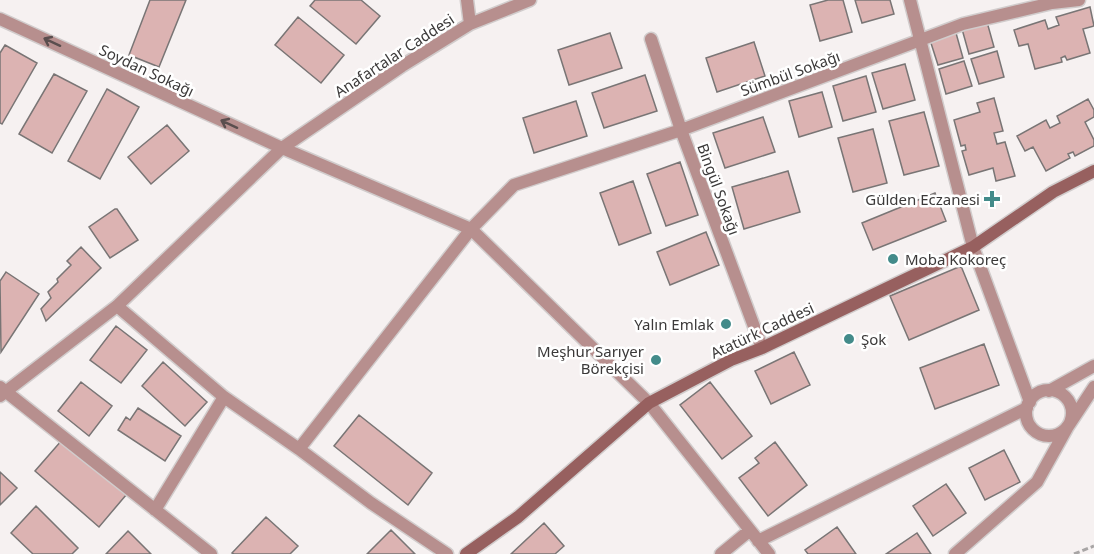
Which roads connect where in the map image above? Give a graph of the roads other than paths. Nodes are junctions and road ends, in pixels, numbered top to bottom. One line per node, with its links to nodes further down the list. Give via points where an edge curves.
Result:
1 (467, 0): 6 (street)
2 (530, 0): 6 (street, Anafartalar Caddesi)
3 (910, 0): 8 (street)
4 (1079, 0): 8 (street, Sümbül Sokağı, via 963,24)
5 (0, 19): 10 (street, Soydan Sokağı, one-way to 5)
6 (470, 24): 10 (street, Anafartalar Caddesi)
7 (651, 39): 9 (street, Bingül Sokağı)
8 (921, 41): 9 (street, Sümbül Sokağı); 13 (street)
9 (681, 130): 12 (street, Sümbül Sokağı, via 514,185); 15 (street, Bingül Sokağı)
10 (282, 148): 12 (street, Soydan Sokağı); 14 (street, Anafartalar Caddesi)
11 (1094, 171): 13 (main road, Atatürk Caddesi, via 1053,192)
12 (471, 229): 21 (street); 24 (street)
13 (973, 247): 15 (main road, Atatürk Caddesi); 22 (street)
14 (117, 306): 18 (street, Anafartalar Caddesi); 20 (street)
15 (762, 348): 21 (main road, Atatürk Caddesi)
16 (1094, 366): 19 (street)
17 (1094, 387): 23 (street)
18 (2, 391): 25 (street)
19 (1049, 391): 22 (street, via 1041,392); 23 (street, via 1068,400 1072,414)
20 (224, 397): 24 (street); 25 (street)
21 (650, 403): 26 (street); 30 (main road, Atatürk Caddesi, via 518,517)
22 (1028, 405): 23 (street, via 1029,424 1040,434 1055,436); 27 (street)
23 (1067, 428): 33 (street, via 1036,482)
24 (299, 449): 29 (street)
25 (155, 510): 28 (street)
26 (749, 531): 27 (street); 31 (street)
27 (758, 541): 32 (street)
28 (205, 552)
29 (447, 554)
30 (466, 554)
31 (721, 554)
32 (769, 554)
33 (955, 554)

